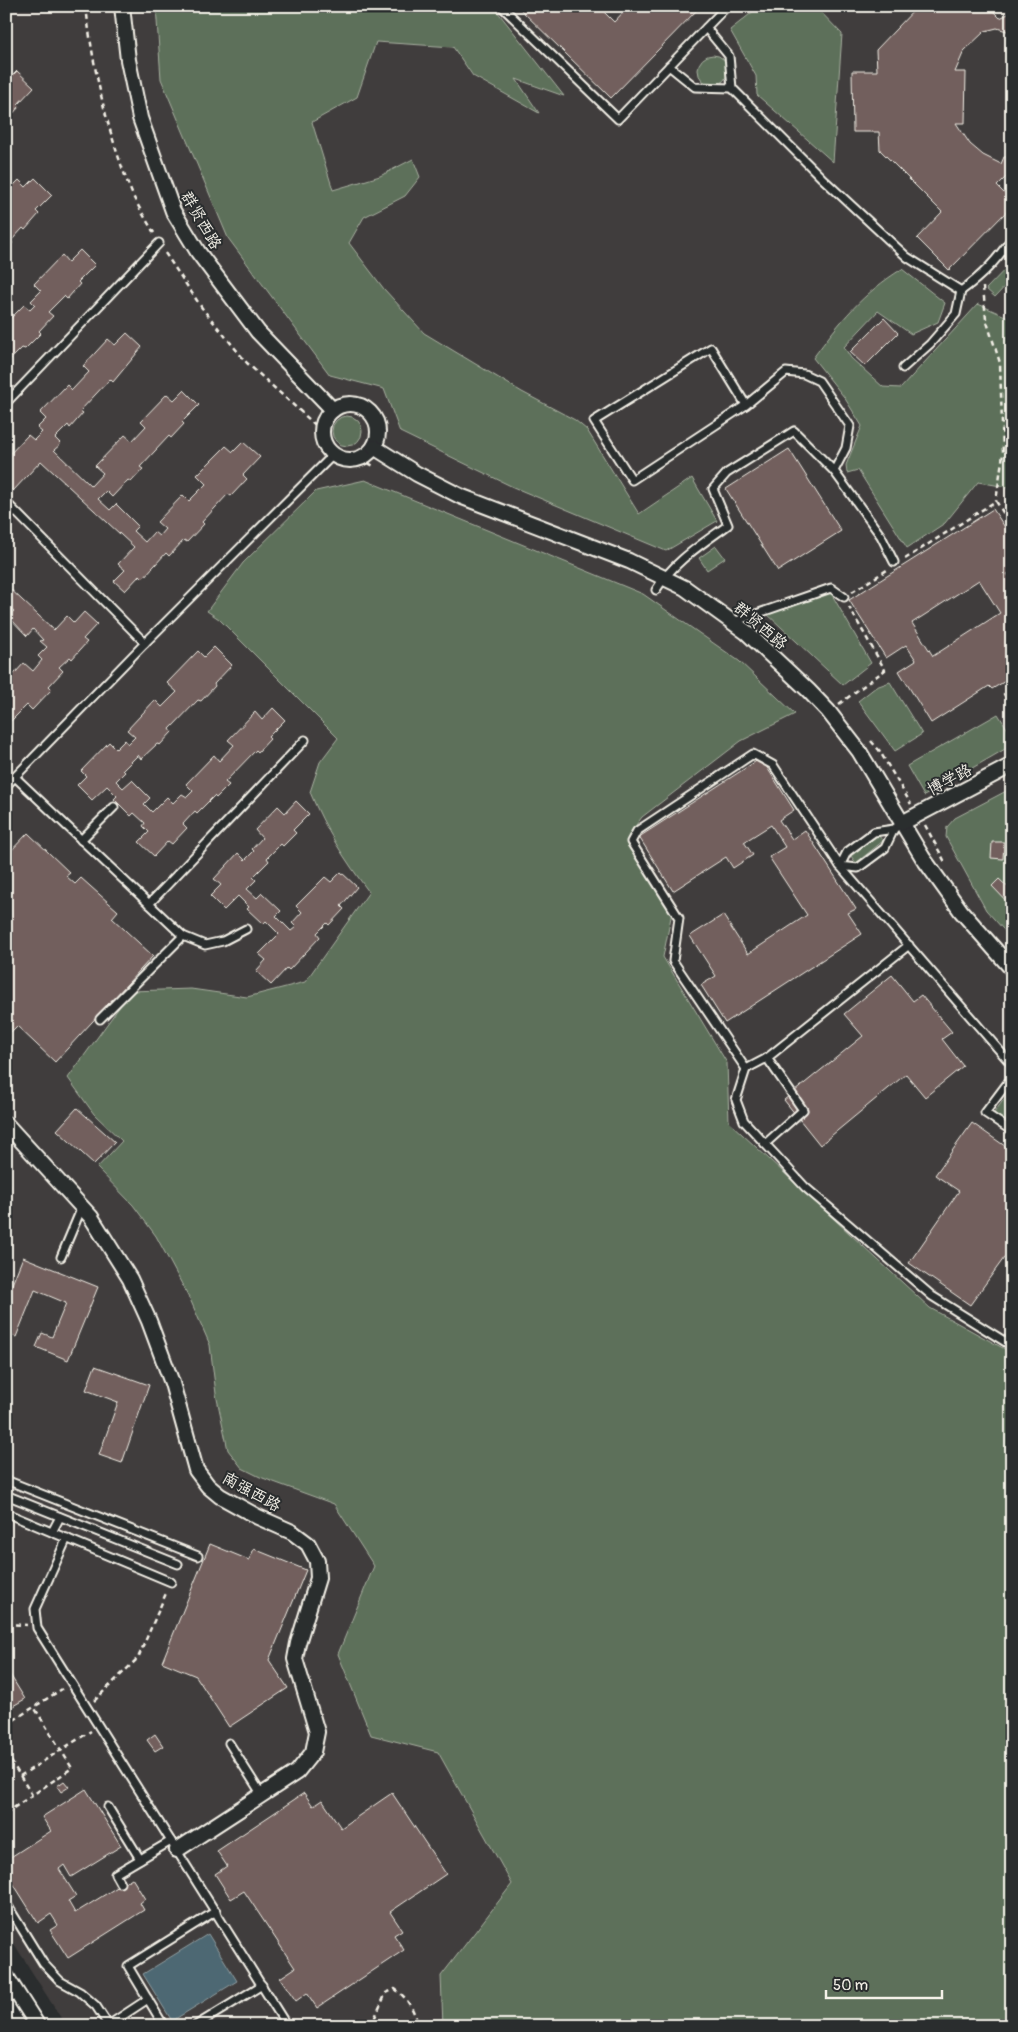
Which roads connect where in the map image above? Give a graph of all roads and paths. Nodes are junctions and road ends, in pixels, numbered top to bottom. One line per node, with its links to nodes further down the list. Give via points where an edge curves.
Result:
1 (122, 6): 14 (street, 群贤西路, via 128,60 140,118 172,211 198,252 258,332)
2 (501, 6): 5 (lane, via 618,119)
3 (726, 6): 4 (lane)
4 (706, 28): 5 (lane); 6 (lane, via 729,56)
5 (669, 66): 6 (lane, via 695,87)
6 (732, 88): 10 (lane, via 907,257)
7 (1012, 238): 9 (lane)
8 (159, 243): 12 (lane)
9 (982, 275): 10 (lane); 20 (path, via 986,319 1000,363 1003,454)
10 (961, 291): 11 (lane, via 956,314)
11 (903, 368)
12 (6, 403)
13 (746, 405): 13 (lane, via 711,348 594,421 632,480); 19 (lane, via 786,372 804,374 819,382 850,426 846,448)
14 (333, 410): 15 (street, via 349,404 366,408 376,422); 16 (street, via 325,419 322,431 327,448)
15 (374, 447): 17 (street); 24 (street, 群贤西路, via 460,496 629,561)
16 (333, 455): 17 (street, via 341,459); 28 (lane)
17 (360, 458): 18 (path)
18 (375, 466)
19 (834, 471): 23 (lane, via 881,536); 24 (lane, via 794,431 727,473 713,489 728,525 686,556)
20 (996, 501): 22 (path); 23 (path)
21 (6, 502): 28 (lane)
22 (1012, 527)
23 (895, 564): 26 (path)
24 (664, 578): 25 (lane); 27 (street, 群贤西路, via 685,588)
25 (656, 590)
26 (844, 597): 27 (lane, via 831,588); 32 (path, via 885,670)
27 (733, 622): 32 (street, 群贤西路, via 808,690)
28 (145, 643): 37 (lane)
29 (1012, 689): 31 (path, via 1004,694)
30 (835, 698): 32 (path)
31 (1012, 706)
32 (834, 707): 33 (path); 41 (street, 群贤西路)
33 (845, 709)
34 (867, 735): 40 (path)
35 (305, 740): 45 (lane)
36 (1012, 765): 40 (street, 博学路)
37 (14, 777): 38 (lane); 42 (lane)
38 (6, 786)
39 (114, 807): 42 (lane)
40 (918, 815): 41 (street, 博学路); 44 (path)
41 (898, 826): 43 (lane, via 874,832 848,852); 43 (lane, via 885,848 858,868); 49 (street, 群贤西路, via 961,911)
42 (81, 840): 45 (lane)
43 (840, 866): 48 (lane); 53 (lane, via 773,766 753,754 637,832 631,842 679,918 673,962)
44 (948, 866)
45 (149, 904): 47 (lane)
46 (246, 929): 47 (lane, via 223,941 206,945)
47 (183, 936): 50 (lane)
48 (909, 945): 51 (lane); 52 (lane)
49 (1012, 969)
50 (100, 1019)
51 (767, 1058): 53 (lane); 57 (lane, via 803,1110)
52 (1012, 1065)
53 (746, 1069): 57 (lane, via 736,1100 744,1121)
54 (1012, 1076): 56 (lane, via 985,1112)
55 (6, 1124): 58 (street, 南强西路)
56 (1012, 1131)
57 (765, 1144): 60 (lane, via 805,1187 932,1296)
58 (82, 1207): 59 (lane); 82 (street, 南强西路, via 130,1279 149,1321 172,1383 196,1470 220,1496 308,1544 318,1561 318,1578 296,1659 317,1732 313,1752 297,1772)
59 (62, 1257)
60 (1012, 1346)
61 (6, 1480): 67 (lane)
62 (6, 1495): 64 (lane)
63 (6, 1513): 65 (lane)
64 (60, 1517): 65 (lane); 68 (lane)
65 (52, 1532): 66 (lane)
66 (67, 1538): 69 (lane); 71 (lane, via 35,1609)
67 (198, 1556)
68 (178, 1564)
69 (171, 1582): 74 (path, via 138,1658)
70 (7, 1623): 71 (path)
71 (36, 1625): 72 (lane)
72 (71, 1684): 73 (path); 74 (lane)
73 (34, 1708): 75 (path); 78 (path)
74 (86, 1708): 76 (lane)
75 (6, 1725)
76 (98, 1726): 78 (path); 85 (lane)
77 (229, 1743): 82 (lane)
78 (61, 1750): 80 (path); 81 (path, via 72,1768)
79 (6, 1753): 80 (path)
80 (20, 1776): 81 (path)
81 (32, 1795): 84 (path)
82 (262, 1795): 85 (street, 南强西路)
83 (108, 1807): 86 (lane)
84 (6, 1813)
85 (174, 1846): 86 (lane); 89 (lane)
86 (140, 1859): 87 (lane, via 114,1874)
87 (120, 1883)
88 (6, 1904): 93 (lane, via 43,1964 60,1982 80,1992 96,2006)
89 (216, 1911): 91 (lane); 92 (lane, via 128,1966)
90 (6, 1976): 94 (street)
91 (262, 1984): 96 (lane); 97 (lane)
92 (148, 2000): 93 (lane); 95 (lane)
93 (108, 2025)
94 (38, 2026)
95 (164, 2026)
96 (195, 2026)
97 (287, 2026)
98 (371, 2026): 99 (path, via 386,1993 395,1989 413,2008)
99 (419, 2026)

